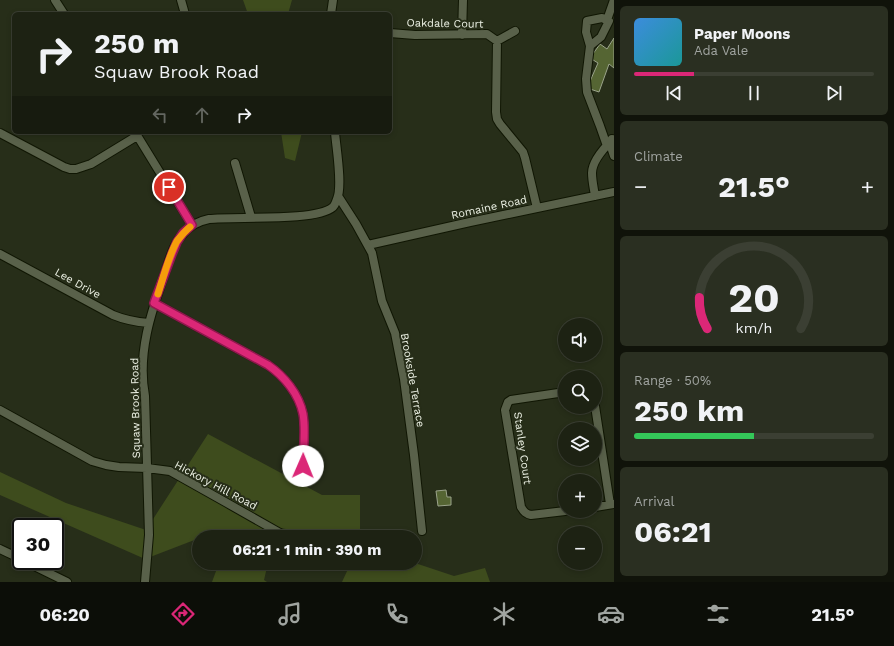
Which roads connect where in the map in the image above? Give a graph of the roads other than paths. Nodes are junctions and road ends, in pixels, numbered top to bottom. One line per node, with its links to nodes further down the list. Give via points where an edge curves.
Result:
1 (55, 0): 6 (street)
2 (181, 0): 7 (street)
3 (333, 0): 8 (street)
4 (463, 0): 12 (street)
5 (614, 0): 9 (street)
6 (63, 12)
7 (184, 12)
8 (330, 12)
9 (607, 20): 14 (street, via 609,21 601,37); 14 (street, via 602,18 587,21 586,32)
10 (514, 30): 13 (street)
11 (392, 33): 12 (street, Oakdale Court)
12 (462, 35): 13 (street, Oakdale Court, via 487,34)
13 (497, 41): 24 (street, via 497,119 523,152)
14 (590, 46): 18 (street, via 586,92 600,126)
15 (0, 133): 16 (street, via 70,169 91,164)
16 (136, 134): 26 (street)
17 (335, 134): 22 (street)
18 (611, 141): 19 (street); 23 (street, via 602,151 592,172)
19 (614, 156)
20 (235, 163): 25 (street)
21 (614, 192): 23 (street, Romaine Road)
22 (338, 196): 25 (street, Squaw Brook Road, via 334,206 324,212 290,217); 27 (street, Brookside Terrace)
23 (595, 196): 24 (street, Romaine Road)
24 (536, 208): 27 (street, Romaine Road)
25 (251, 217): 26 (street, Squaw Brook Road, via 209,218)
26 (192, 225): 29 (street, Squaw Brook Road, via 177,242)
27 (368, 245): 40 (street, Brookside Terrace, via 382,301 398,344)
28 (0, 254): 30 (street, Lee Drive, via 113,315)
29 (154, 303): 30 (street, Squaw Brook Road); 34 (street, via 268,365 283,377 303,412)
30 (149, 323): 35 (street, Squaw Brook Road, via 143,369)
31 (558, 393): 38 (street, Stanley Court, via 511,400 505,410 523,511 531,515)
32 (0, 410): 35 (street, Hickory Hill Road, via 92,460 119,467)
33 (596, 414): 36 (street)
34 (303, 466)
35 (147, 468): 39 (street, Hickory Hill Road, via 170,471); 45 (street, Squaw Brook Road, via 149,535)
36 (612, 504): 37 (street)
37 (602, 505)
38 (558, 512)
39 (275, 530)
40 (422, 530)
41 (0, 549): 42 (street)
42 (12, 555)
43 (42, 570): 44 (street)
44 (67, 582)
45 (145, 582)

